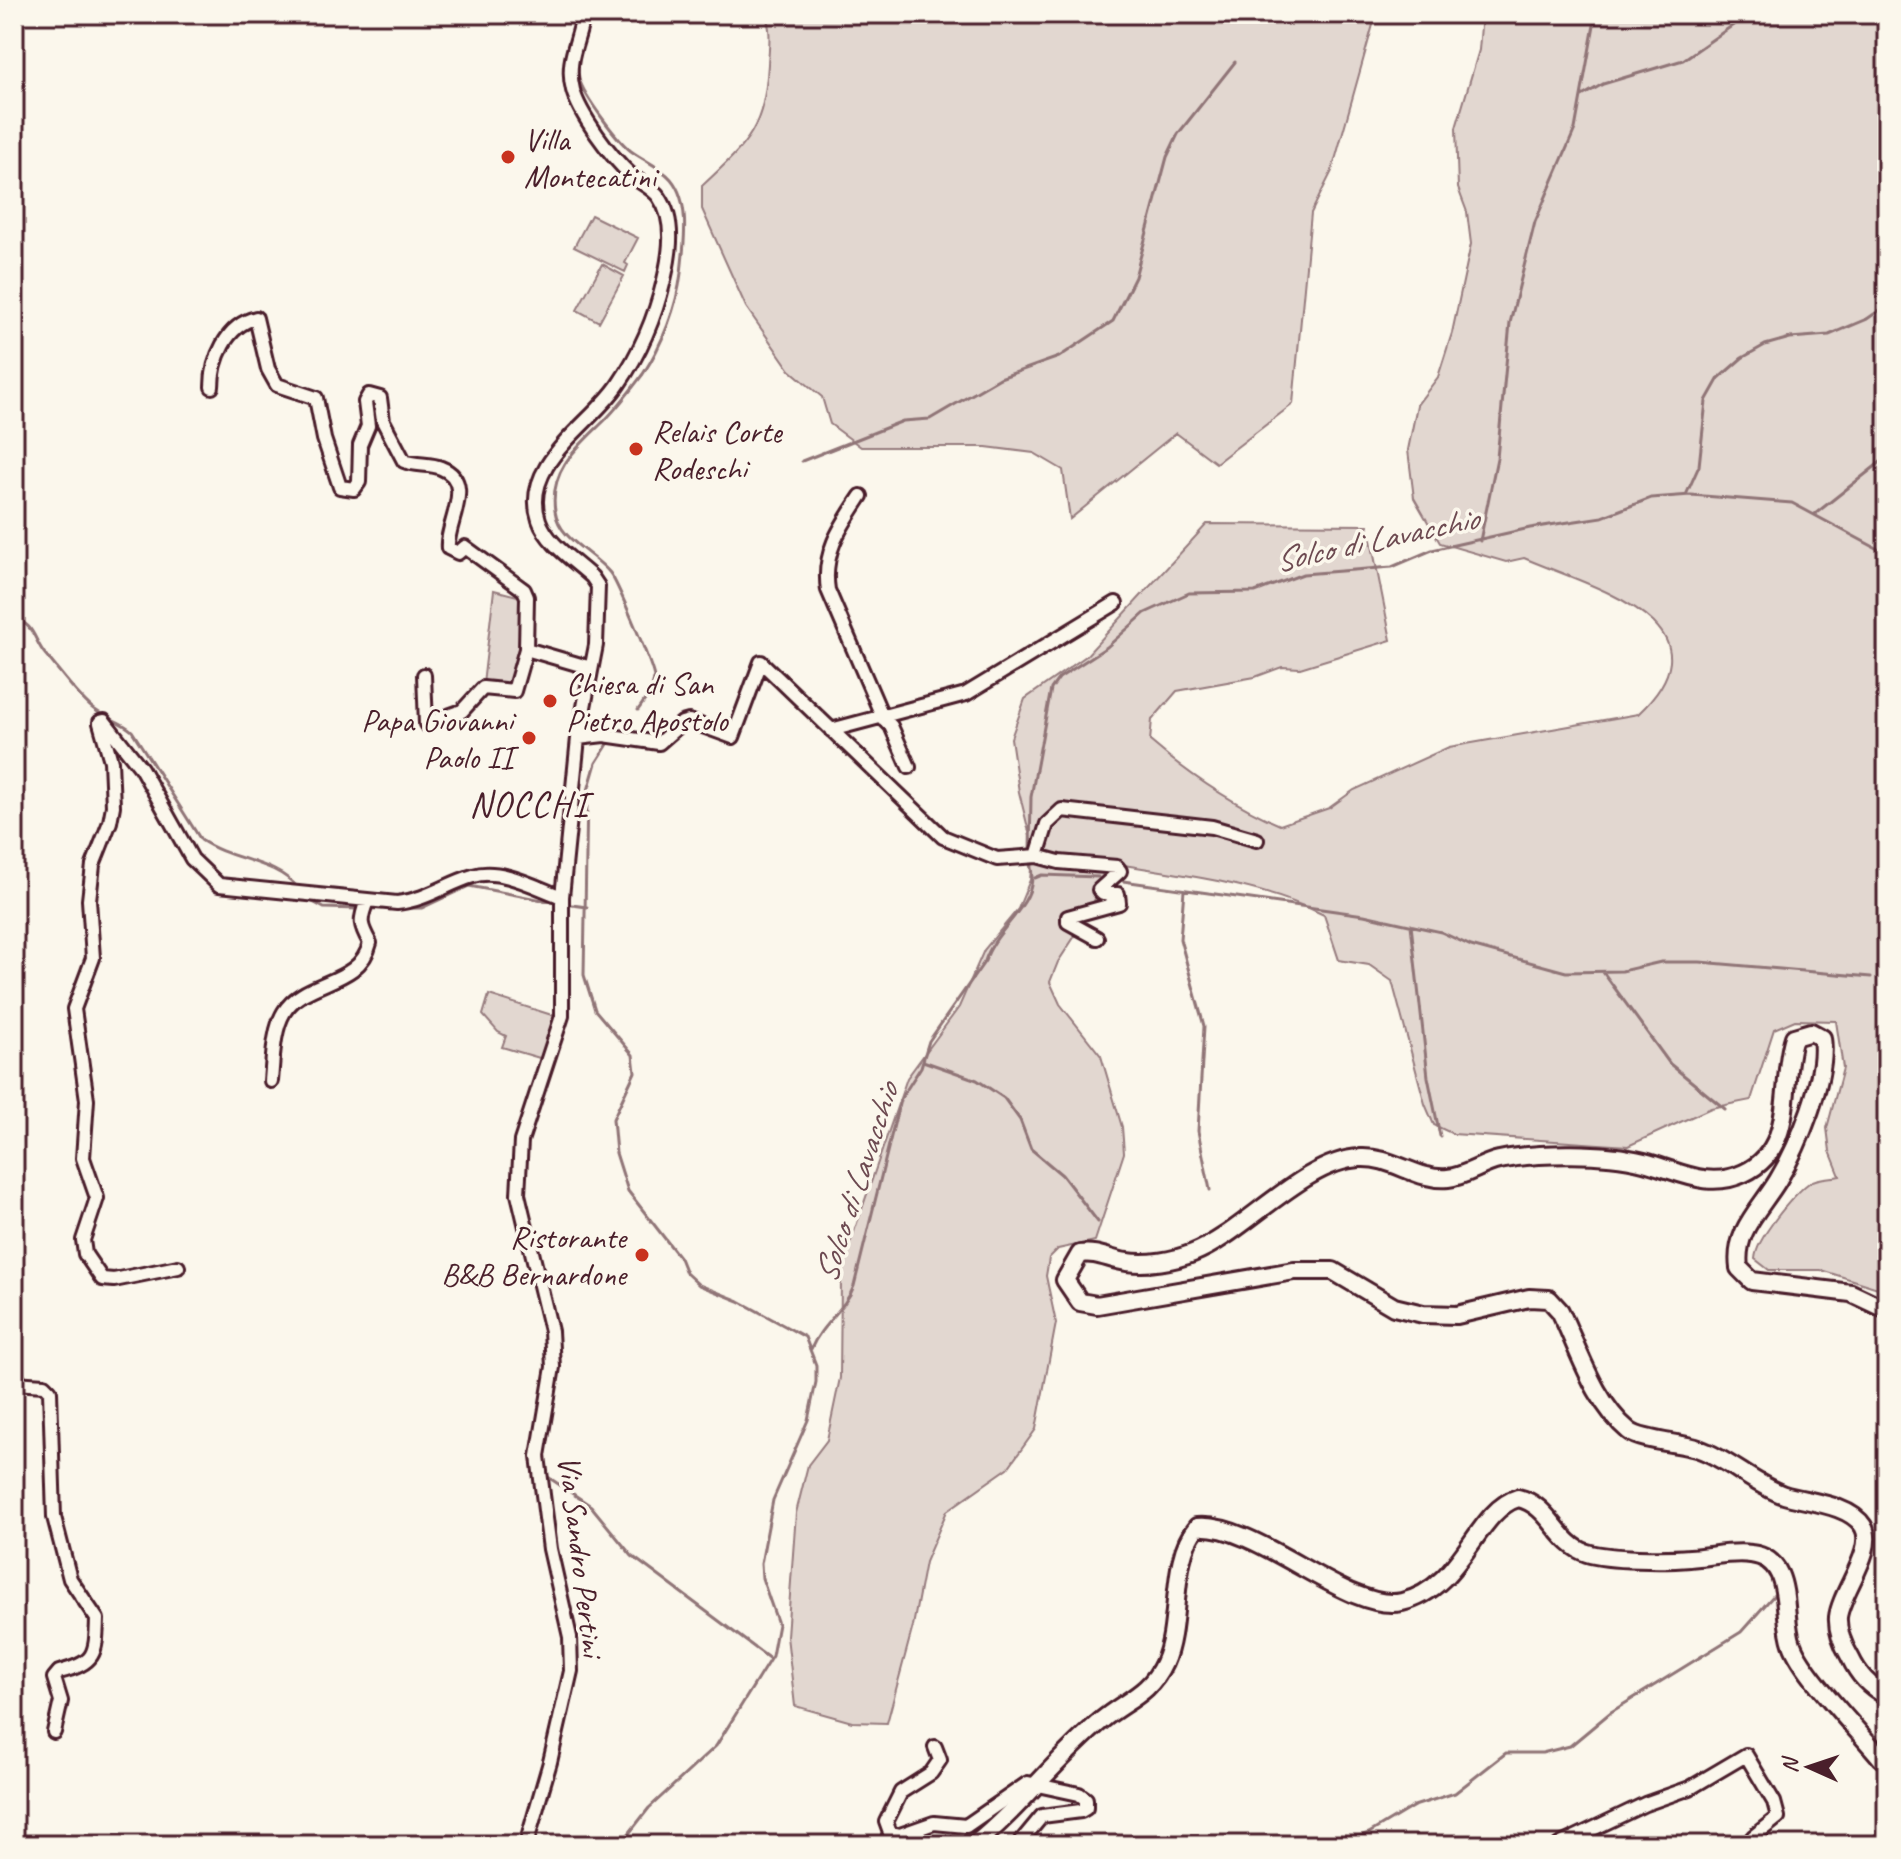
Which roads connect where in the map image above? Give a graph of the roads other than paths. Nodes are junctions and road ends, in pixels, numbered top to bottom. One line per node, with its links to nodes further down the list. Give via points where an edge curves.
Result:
1 (583, 14): 6 (street, Via Sandro Pertini, via 575,43 573,90 612,154 659,197 671,237 660,296 637,356 609,398 556,453 537,498 546,534 598,586)
2 (212, 387): 5 (street, via 215,355 230,335 256,318 277,385 316,398 335,477 346,490 359,482 367,397 380,398 383,421 404,461 440,467 455,479 459,494 448,548 458,553 465,547 524,590)
3 (861, 496): 8 (street, via 836,534 825,571 828,590)
4 (1116, 603): 8 (street, via 983,686)
5 (526, 649): 6 (street); 7 (street, via 514,691 483,688 462,711 426,724)
6 (591, 668): 10 (street, Via Sandro Pertini)
7 (424, 675)
8 (883, 718): 9 (street); 11 (street)
9 (831, 730): 10 (street, via 761,662 733,737 689,721 659,743 604,735); 13 (street, via 943,837 997,859)
10 (578, 738): 14 (street, Via Sandro Pertini)
11 (909, 767)
12 (1257, 840): 13 (street, via 1212,827 1062,810 1047,824)
13 (1037, 856): 16 (street, via 1120,871 1099,889 1118,894 1117,905 1068,917 1068,922)
14 (562, 897): 15 (street, via 493,874 475,875 418,901); 26 (street, Via Sandro Pertini, via 562,1016 521,1141 518,1194 551,1331 553,1367 538,1456 550,1549 570,1637 571,1671)
15 (367, 901): 17 (street, via 359,921 370,943 367,954 335,981 289,1005 279,1028); 18 (street, via 219,885 192,859 120,739 104,721 100,723 111,761 113,806 92,877 93,958 74,1009 87,1100 83,1158 97,1198 83,1240 102,1279)
16 (1097, 938)
17 (271, 1081)
18 (178, 1267)
19 (1887, 1310): 21 (main road, via 1851,1293 1752,1281 1739,1268 1741,1234 1791,1158 1818,1078 1822,1038 1811,1032 1794,1037 1790,1049 1778,1136 1744,1173 1710,1181 1643,1162 1544,1155 1501,1160 1445,1179 1389,1160 1348,1159 1268,1202 1194,1253 1149,1262 1080,1254 1065,1280 1080,1302 1097,1305 1294,1271 1333,1271 1394,1307 1436,1315 1549,1299 1560,1311 1606,1408 1632,1435 1701,1449 1765,1487 1858,1520 1865,1548 1843,1599 1840,1635 1857,1672)
20 (14, 1383): 22 (street, via 44,1385 50,1391 54,1517 70,1579 97,1619 90,1659 54,1678 61,1701)
21 (1887, 1696)
22 (54, 1732)
23 (935, 1747): 25 (street, via 940,1760 931,1773 901,1792 886,1822 890,1833 900,1835 934,1823 966,1826 1028,1783)
24 (1887, 1759): 25 (main road, via 1797,1660 1781,1576 1765,1557 1668,1559 1587,1553 1539,1506 1518,1498 1499,1508 1458,1565 1435,1587 1399,1603 1370,1599 1227,1529 1197,1527 1184,1555 1169,1653 1154,1682 1103,1718)
25 (1037, 1786): 27 (main road); 28 (street, via 1079,1794 1086,1799 1086,1808 1042,1816)
26 (526, 1845)
27 (974, 1845)
28 (1018, 1845)
29 (1559, 1845): 30 (street, via 1680,1793 1746,1755 1778,1817 1753,1837)
30 (1759, 1845)

